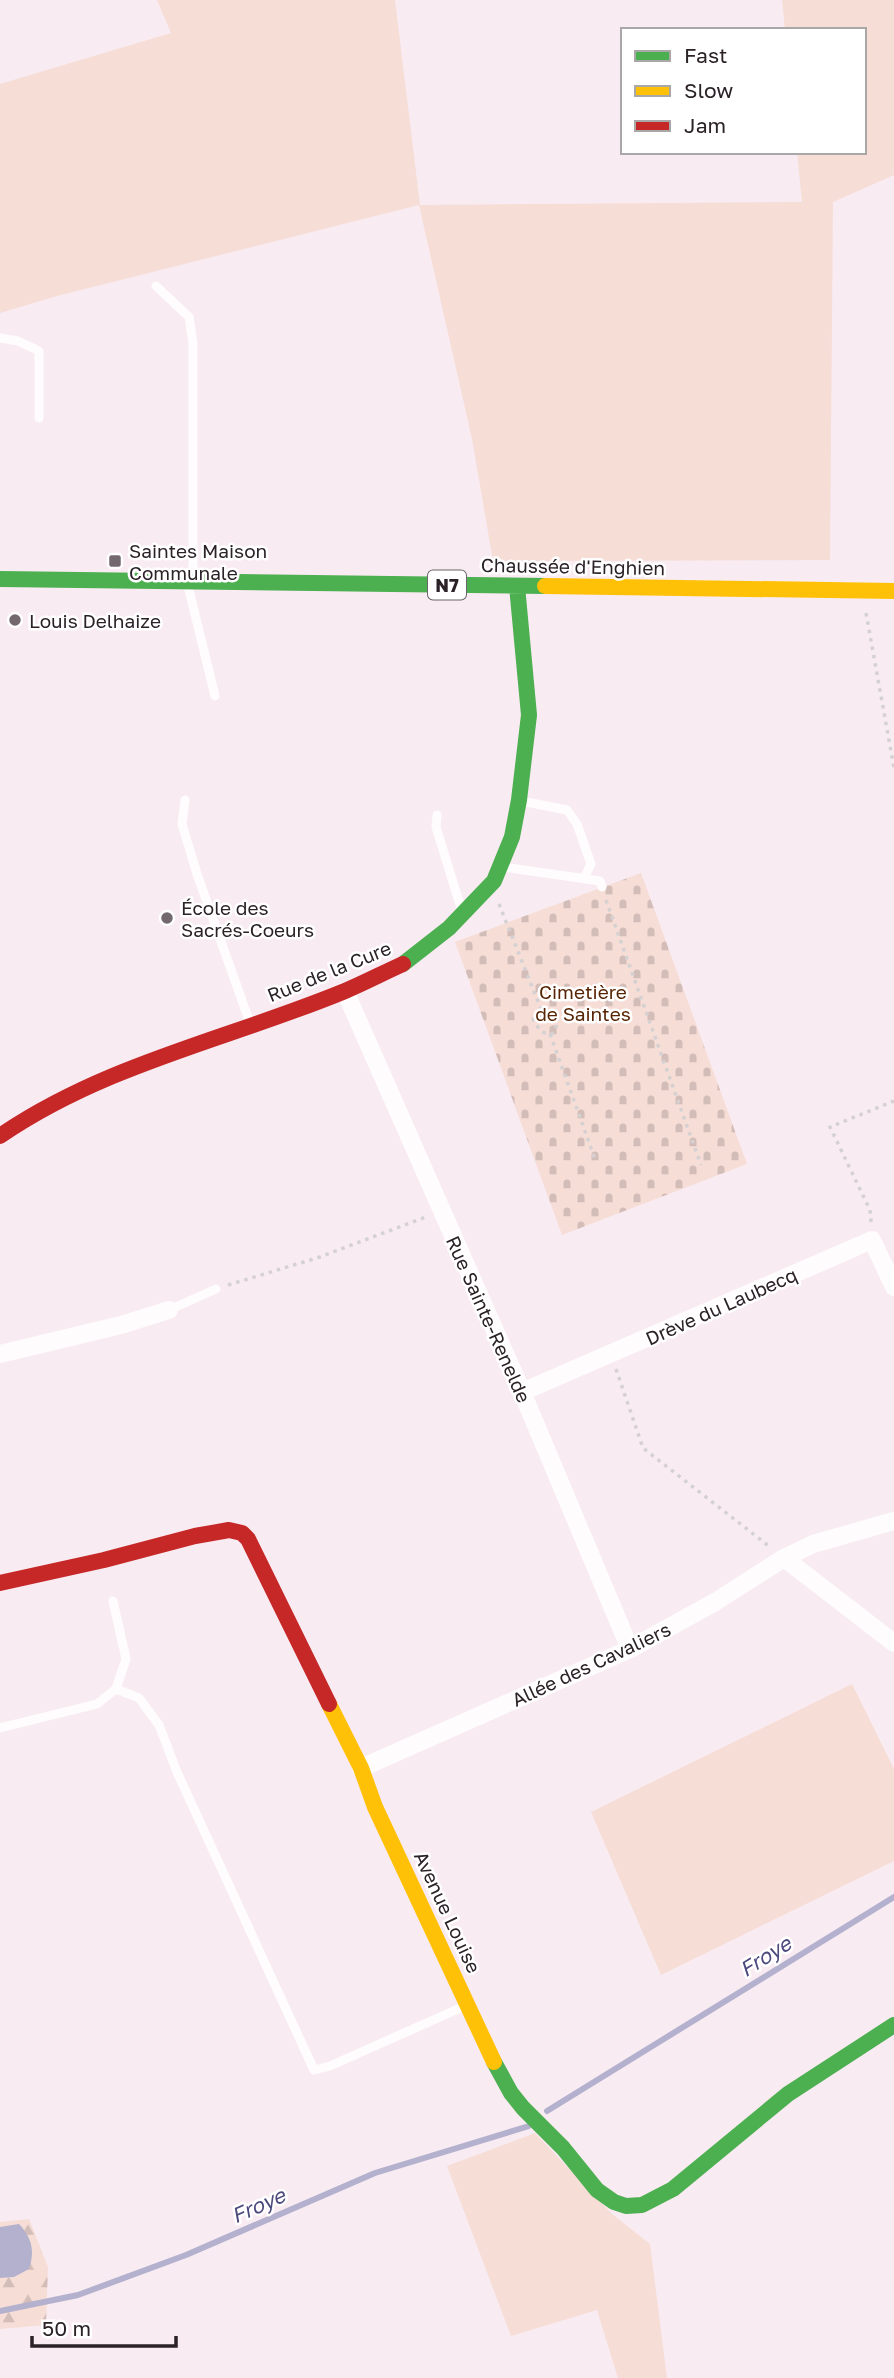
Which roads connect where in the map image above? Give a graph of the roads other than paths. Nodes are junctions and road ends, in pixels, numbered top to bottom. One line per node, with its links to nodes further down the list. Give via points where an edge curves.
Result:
1 (156, 286): 5 (lane, via 189,317 193,343)
2 (0, 338): 3 (lane, via 39,351)
3 (39, 418)
4 (0, 579): 5 (street, Chaussée d'Enghien / N7)
5 (190, 580): 6 (street, Chaussée d'Enghien / N7); 8 (lane)
6 (517, 586): 7 (street, Chaussée d'Enghien / N7); 10 (street, Rue de la Cure, via 529,715)
7 (894, 591)
8 (215, 696)
9 (185, 800): 17 (lane, via 182,824)
10 (519, 800): 12 (street, Rue de la Cure); 13 (lane, via 567,810 591,864)
11 (437, 814): 15 (lane, via 436,827 460,905)
12 (501, 867): 13 (lane); 15 (street, Rue de la Cure)
13 (584, 878): 14 (lane, via 600,881)
14 (602, 887)
15 (466, 910): 16 (street, Rue de la Cure, via 406,962)
16 (345, 990): 17 (street, Rue de la Cure); 23 (street, Rue Sainte-Renelde)
17 (251, 1025): 18 (street, Rue de la Cure, via 99,1080 35,1112)
18 (0, 1136)
19 (894, 1287): 23 (street, Drève du Laubecq, via 872,1240)
20 (216, 1289): 21 (lane)
21 (169, 1310): 22 (street)
22 (0, 1354)
23 (522, 1392): 29 (street, Rue Sainte-Renelde)
24 (894, 1521): 25 (street, Allée des Cavaliers, via 813,1544)
25 (785, 1558): 28 (street); 29 (street, Allée des Cavaliers)
26 (0, 1583): 32 (street, Avenue Louise, via 195,1535 229,1530 242,1533)
27 (113, 1601): 30 (lane, via 127,1659)
28 (894, 1643)
29 (630, 1649): 32 (street, Allée des Cavaliers)
30 (116, 1689): 31 (lane, via 97,1704); 33 (lane, via 139,1698 159,1725 314,2070)
31 (0, 1728)
32 (361, 1768): 33 (street, Avenue Louise)
33 (467, 2004): 34 (street, Avenue Louise, via 511,2093 597,2190 626,2206 642,2205 673,2189 788,2094)
34 (894, 2025)

